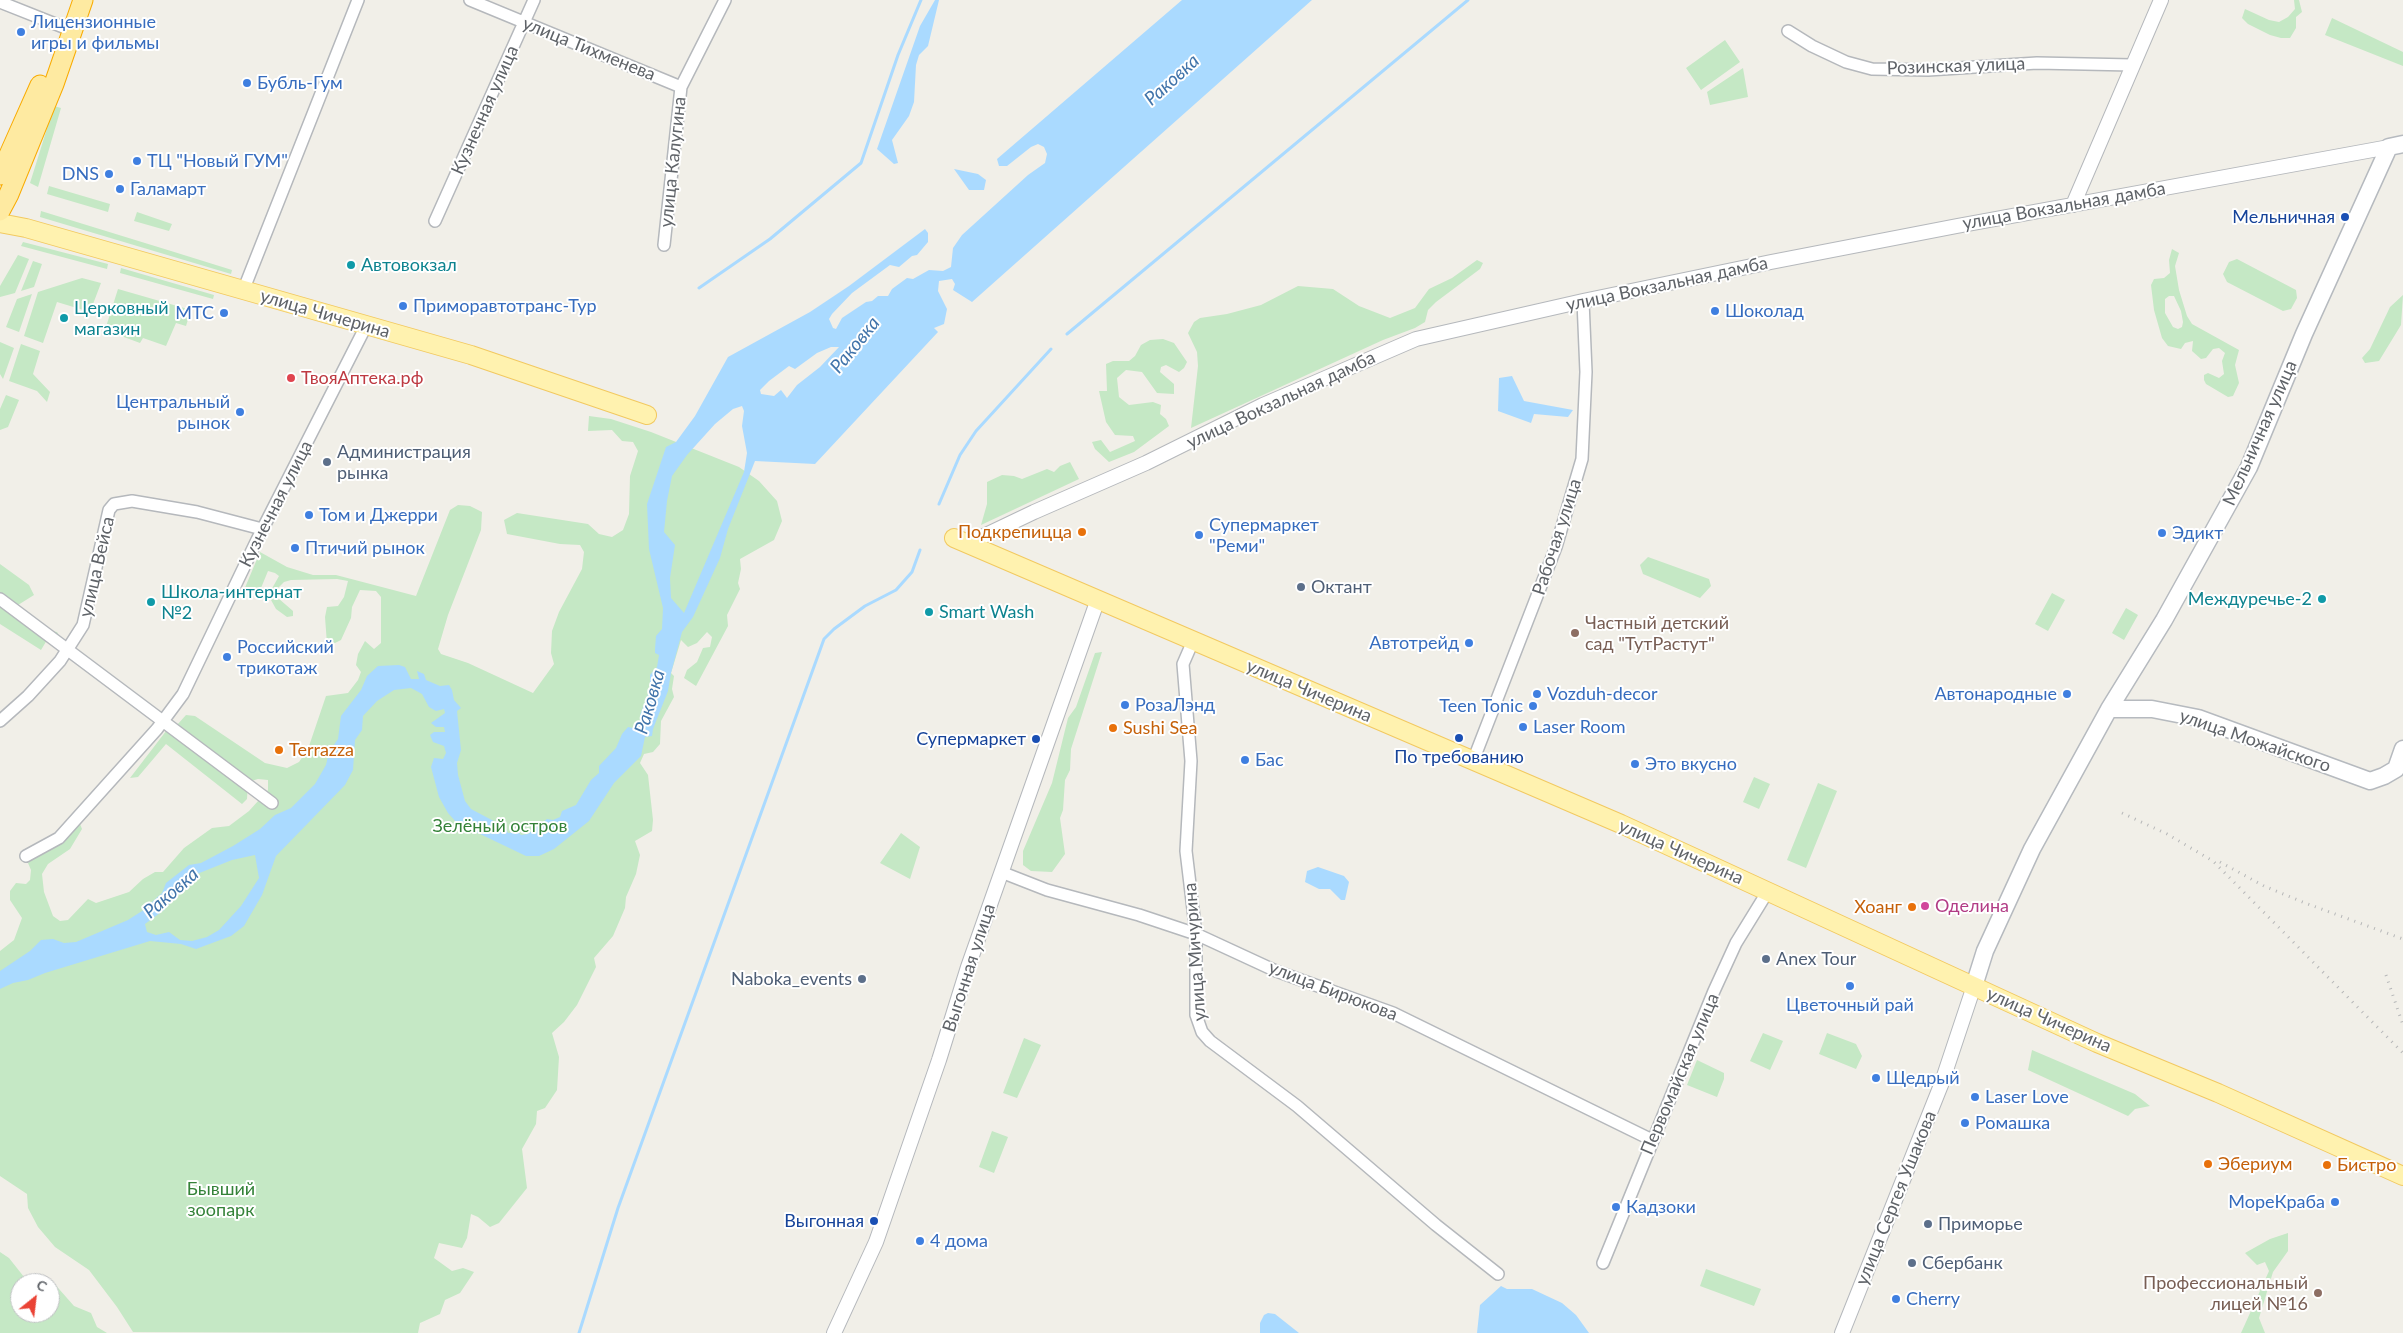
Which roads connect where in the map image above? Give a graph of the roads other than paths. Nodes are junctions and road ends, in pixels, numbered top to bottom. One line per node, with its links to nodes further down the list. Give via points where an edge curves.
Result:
1 (72, 0): 10 (highway)
2 (83, 0): 10 (highway)
3 (358, 0): 21 (street)
4 (470, 0): 9 (street, улица Тихменева)
5 (534, 0): 9 (street, Кузнечная улица)
6 (725, 0): 13 (street, улица Калугина)
7 (2161, 0): 12 (street)
8 (0, 2): 10 (street)
9 (525, 22): 13 (street, улица Тихменева); 18 (street, Кузнечная улица)
10 (69, 27): 15 (highway); 17 (highway, via 44,110)
11 (1788, 31): 12 (street, Розинская улица, via 1846,62 1872,69 1928,70 2037,63)
12 (2132, 65): 16 (street)
13 (681, 87): 20 (street, улица Калугина)
14 (2396, 146): 16 (street, улица Вокзальная дамба); 31 (main road, Мельничная улица, via 2304,334 2248,467 2164,620)
15 (0, 175)
16 (2073, 205): 22 (street, улица Вокзальная дамба)
17 (0, 211)
18 (435, 221)
19 (0, 223): 21 (main road, улица Чичерина)
20 (664, 245)
21 (243, 290): 23 (main road, улица Чичерина)
22 (1583, 301): 26 (street, улица Вокзальная дамба, via 1416,338 1264,405 1146,463); 35 (street, Рабочая улица, via 1586,372 1582,459 1556,547)
23 (366, 326): 24 (main road, улица Чичерина, via 471,356); 25 (street, Кузнечная улица)
24 (647, 415)
25 (262, 529): 30 (street, улица Вейса, via 188,511 132,502 114,504 109,510 83,626); 33 (street, Кузнечная улица, via 183,694)
26 (961, 541): 28 (main road, улица Чичерина)
27 (0, 598): 30 (street)
28 (1098, 599): 29 (main road, улица Чичерина); 38 (street, Выгонная улица)
29 (1193, 641): 35 (main road, улица Чичерина); 40 (street, улица Мичурина, via 1183,664 1191,761 1186,851)
30 (68, 650): 32 (street, улица Вейса, via 28,696); 33 (street)
31 (2109, 709): 34 (main road, улица Можайского, via 2152,709 2198,718 2370,781 2396,768); 41 (main road, улица Сергея Ушакова, via 2014,885 1985,951)
32 (0, 720)
33 (164, 720): 36 (street); 37 (street, Кузнечная улица, via 59,838)
34 (2403, 749)
35 (1473, 761): 39 (main road, улица Чичерина)
36 (272, 803)
37 (26, 856)
38 (1002, 872): 40 (street, улица Бирюкова, via 1047,890); 46 (street, Выгонная улица, via 876,1242)
39 (1768, 891): 41 (main road, улица Чичерина); 42 (street, Первомайская улица, via 1736,943)
40 (1196, 934): 42 (street, улица Бирюкова, via 1276,971 1393,1013); 45 (street, улица Мичурина, via 1196,1015 1202,1032 1297,1106)
41 (1974, 986): 43 (main road, улица Чичерина); 47 (street, улица Сергея Ушакова, via 1941,1085)
42 (1652, 1140): 44 (street, Первомайская улица)
43 (2403, 1176)
44 (1603, 1263)
45 (1498, 1274)
46 (834, 1333)
47 (1842, 1333)

